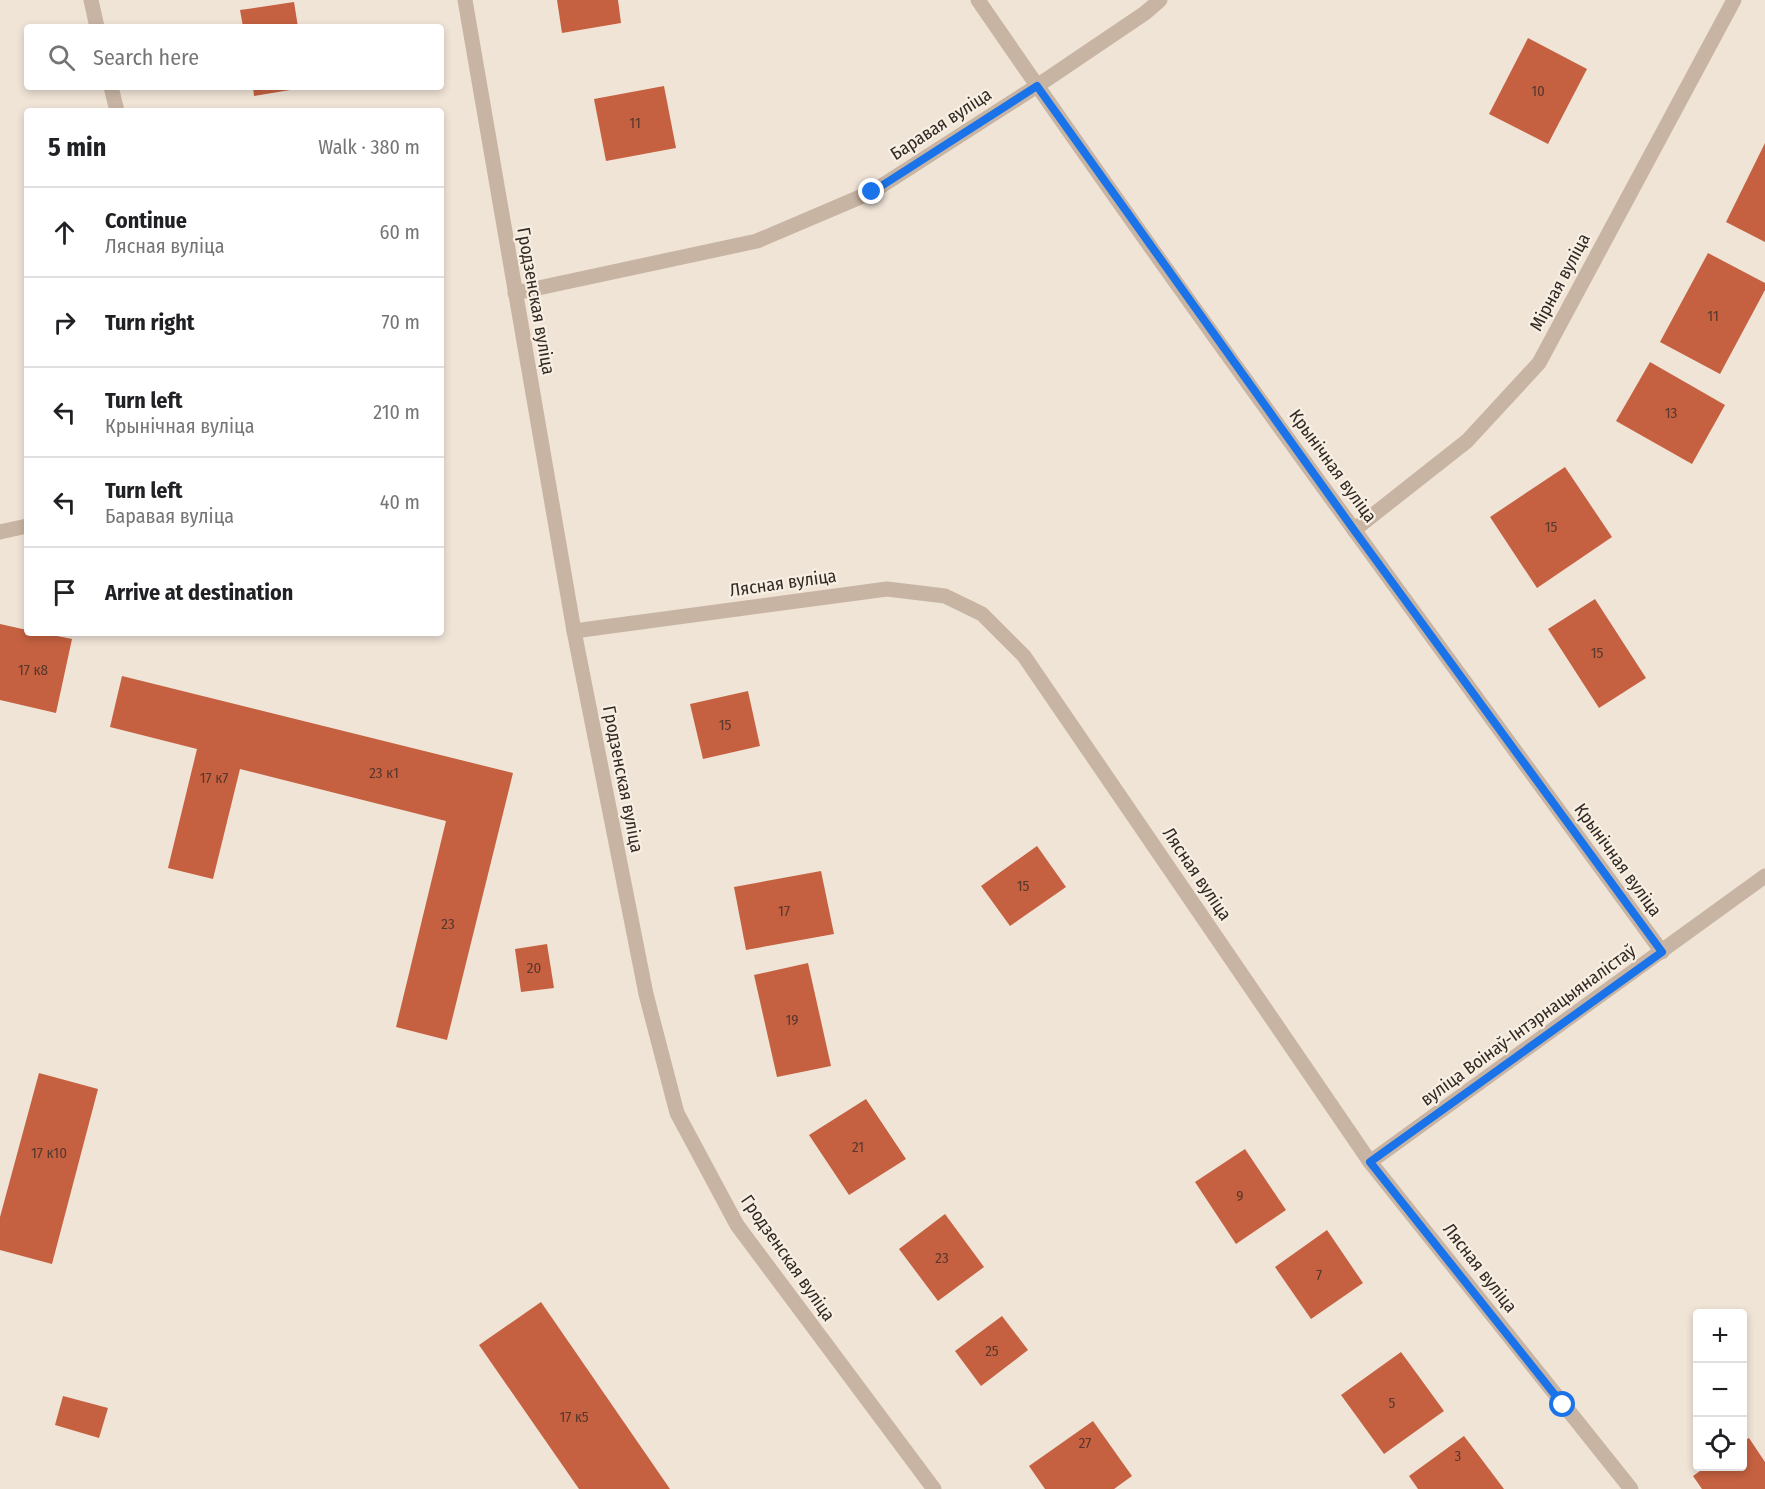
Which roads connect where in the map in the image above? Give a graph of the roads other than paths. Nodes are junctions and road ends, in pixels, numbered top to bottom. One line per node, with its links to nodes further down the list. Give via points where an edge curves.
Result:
1 (91, 0): 6 (street)
2 (465, 0): 10 (street, Гродзенская вуліца)
3 (978, 0): 7 (street, Крынічная вуліца)
4 (1160, 0): 7 (street, Баравая вуліца)
5 (1734, 0): 12 (street, Мірная вуліца, via 1539,363 1467,441)
6 (96, 24)
7 (1037, 86): 10 (street, Баравая вуліца, via 872,192 757,241); 12 (street, Крынічная вуліца)
8 (112, 90): 9 (street)
9 (116, 108)
10 (515, 293): 14 (street, Гродзенская вуліца)
11 (24, 527): 13 (street)
12 (1354, 530): 16 (street, Крынічная вуліца)
13 (0, 532)
14 (574, 631): 17 (street, Лясная вуліца, via 887,588 945,596 982,614 1024,656); 18 (street, Гродзенская вуліца, via 646,994 677,1113 737,1225)
15 (1765, 876): 16 (street, вуліца Воінаў-Інтэрнацыяналістаў)
16 (1662, 952): 17 (street, вуліца Воінаў-Інтэрнацыяналістаў)
17 (1370, 1162): 19 (street, Лясная вуліца)
18 (934, 1489)
19 (1631, 1489)

